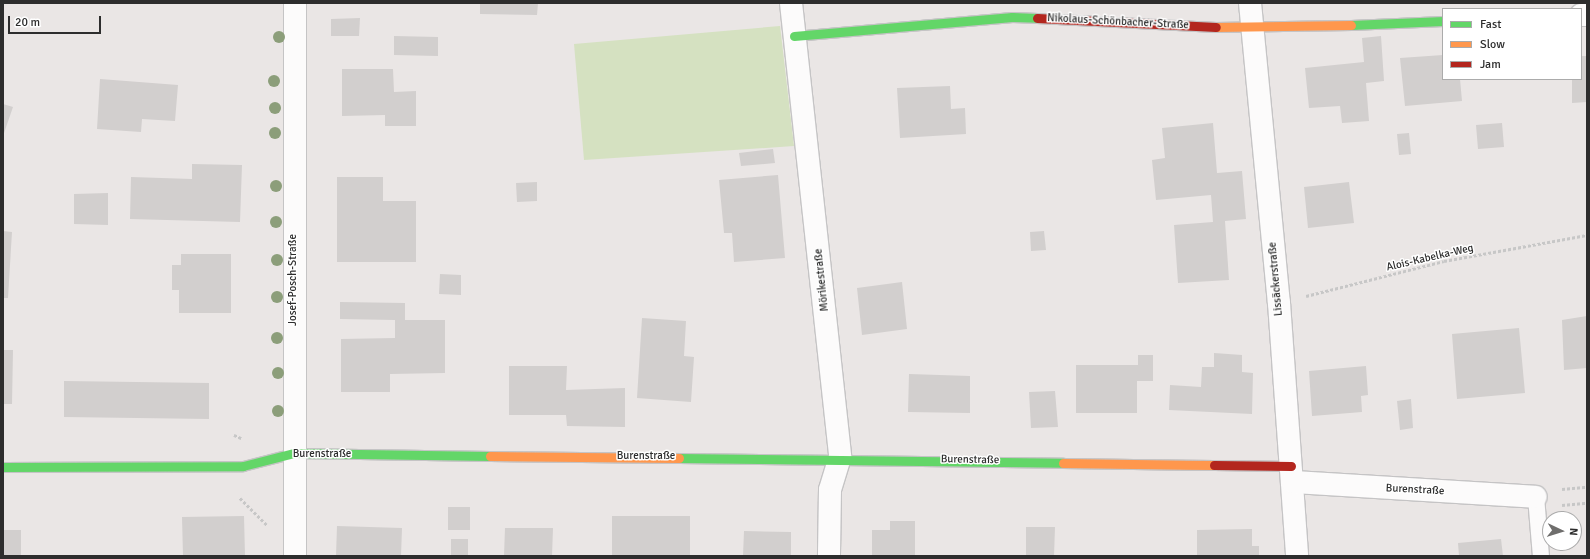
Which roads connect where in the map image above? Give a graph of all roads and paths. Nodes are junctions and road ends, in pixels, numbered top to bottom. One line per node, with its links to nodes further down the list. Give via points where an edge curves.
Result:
1 (295, 3): 9 (street, Josef-Posch-Straße)
2 (791, 3): 6 (street, Mörikestraße)
3 (1250, 3): 5 (street, Lissäckerstraße)
4 (1442, 21): 5 (street, Nikolaus-Schönbacher-Straße)
5 (1251, 29): 6 (street, Nikolaus-Schönbacher-Straße, via 1012,17); 8 (street, Lissäckerstraße)
6 (794, 36): 10 (street, Mörikestraße)
7 (1587, 235): 8 (path, Alois-Kabelka-Weg, via 1444,262)
8 (1279, 303): 12 (street, Lissäckerstraße)
9 (294, 453): 10 (street, Burenstraße); 11 (street, Burenstraße, via 242,466); 15 (street, Josef-Posch-Straße)
10 (840, 457): 12 (street, Burenstraße); 17 (street, Mörikestraße, via 830,490)
11 (3, 467)
12 (1292, 474): 13 (street, Burenstraße); 18 (street, Lissäckerstraße)
13 (1536, 497): 19 (lane)
14 (240, 498): 15 (path, via 267,525)
15 (295, 528): 16 (street, Josef-Posch-Straße)
16 (295, 556)
17 (829, 556)
18 (1297, 556)
19 (1541, 556)

